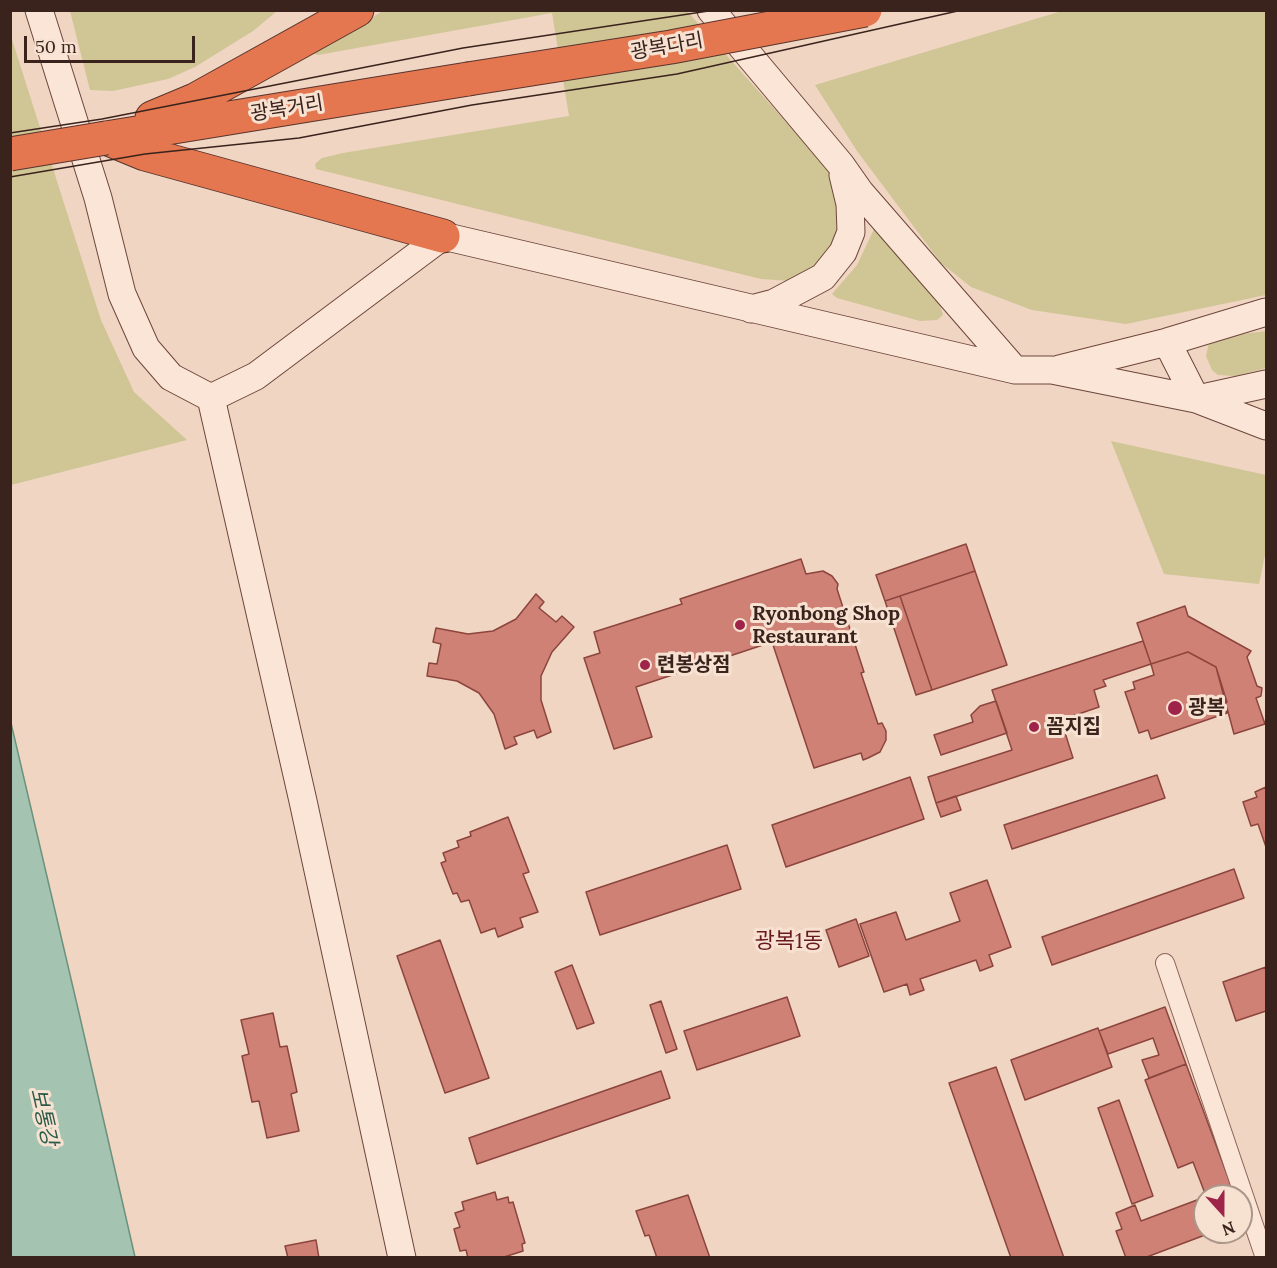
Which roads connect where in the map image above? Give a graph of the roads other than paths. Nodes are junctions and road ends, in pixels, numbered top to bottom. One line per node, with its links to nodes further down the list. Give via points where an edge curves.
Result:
1 (39, 10): 18 (main road, via 98,198 122,294 146,348 171,377)
2 (305, 10): 6 (highway, via 304,24)
3 (357, 10): 6 (highway)
4 (711, 10): 10 (main road)
5 (865, 10): 7 (highway, 광복다리, bridge)
6 (291, 49): 8 (highway, via 195,100)
7 (468, 80): 8 (highway, 광복거리)
8 (106, 138): 9 (highway, bridge); 11 (highway, via 145,154)
9 (10, 154)
10 (841, 165): 12 (main road, via 850,204 851,232 843,252 823,277 774,303); 15 (main road)
11 (443, 236): 12 (main road); 18 (main road, via 256,376)
12 (751, 309): 15 (main road)
13 (1266, 312): 14 (main road)
14 (1167, 342): 16 (main road); 19 (main road)
15 (1015, 370): 16 (main road)
16 (1052, 370): 19 (main road)
17 (1266, 384): 19 (main road)
18 (211, 398): 22 (main road)
19 (1196, 399): 20 (main road)
20 (1266, 426)
21 (1165, 963): 23 (street)
22 (402, 1257)
23 (1265, 1257)

